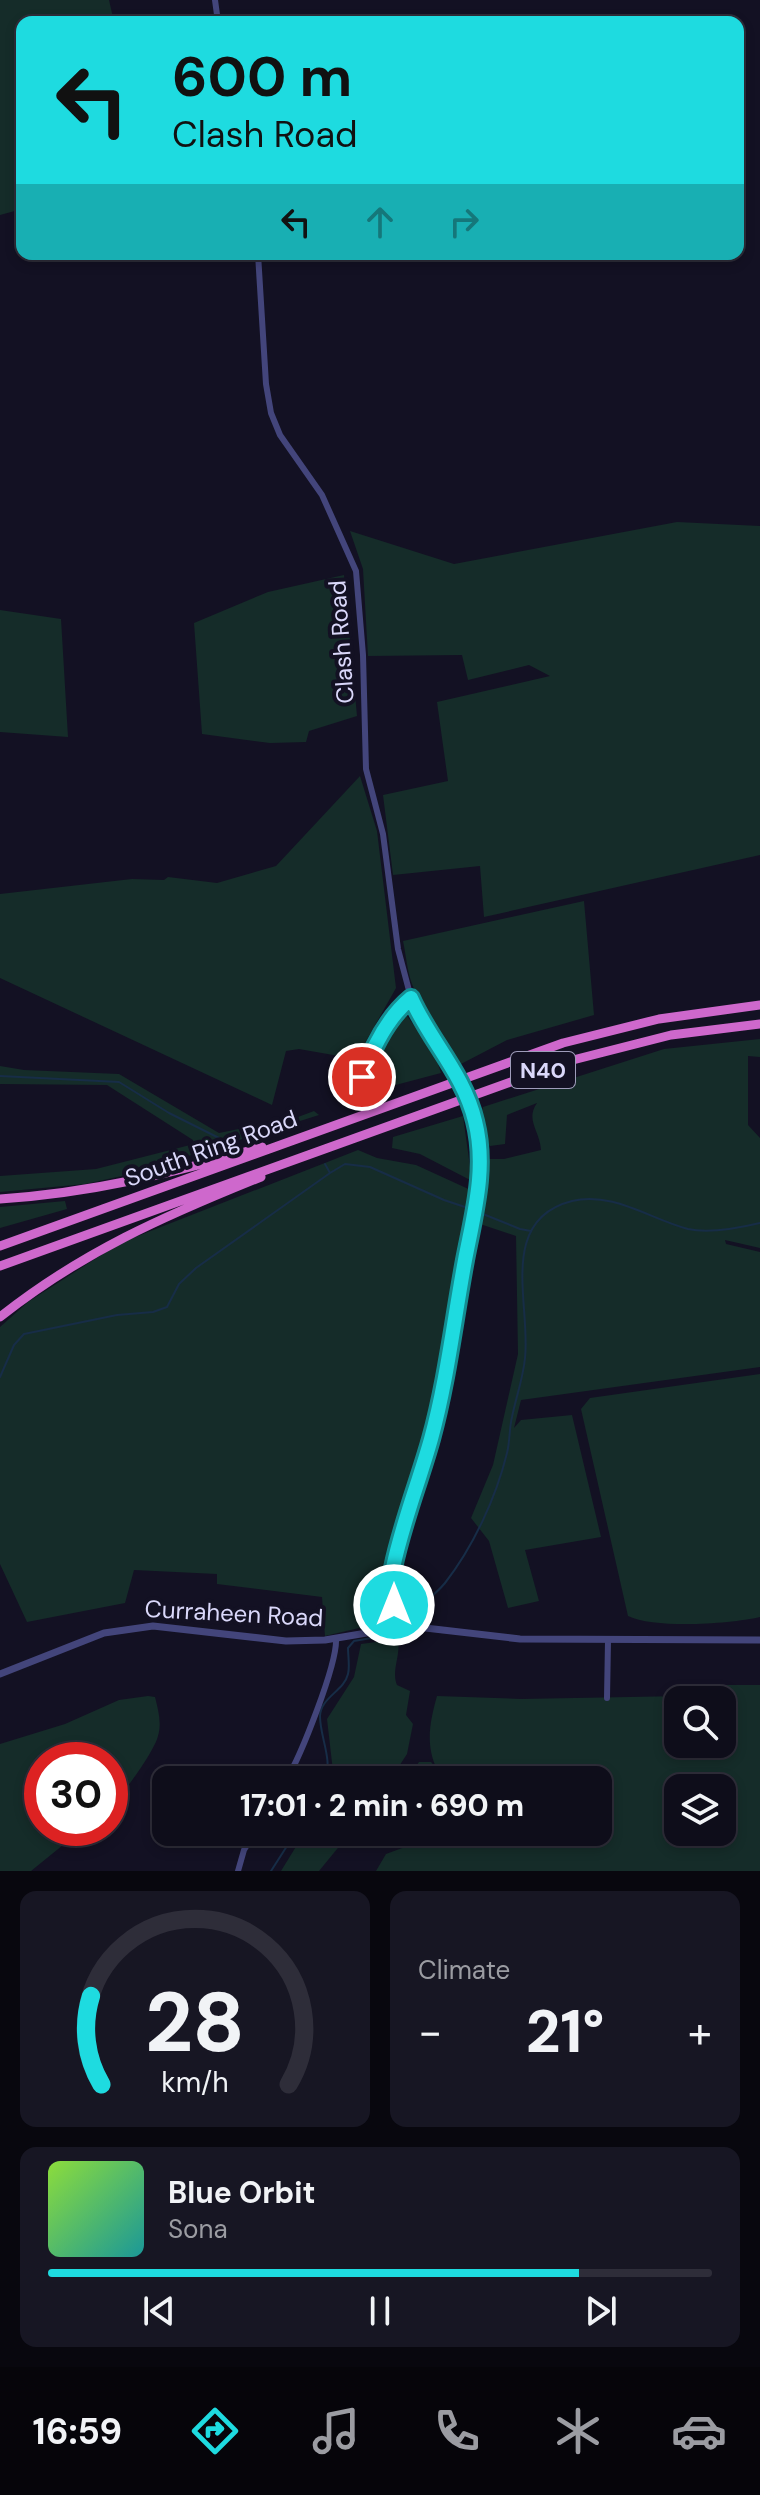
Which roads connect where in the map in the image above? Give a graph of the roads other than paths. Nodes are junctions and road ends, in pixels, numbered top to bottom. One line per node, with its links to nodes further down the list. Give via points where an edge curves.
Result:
1 (258, 260): 2 (street, Clash Road, via 271,413 322,495 356,571 366,769 383,834 398,949)
2 (411, 998): 5 (street, via 391,1019 366,1065); 12 (street, Clash Road, bridge, via 465,1090 480,1152 477,1200 431,1437 393,1568)
3 (760, 1005): 6 (highway, South Ring Road / N40, via 689,1013 591,1035)
4 (760, 1024): 7 (highway, South Ring Road / N40, via 609,1049)
5 (361, 1088)
6 (330, 1126): 8 (highway, via 134,1182); 9 (highway, South Ring Road / N40)
7 (333, 1146): 10 (highway, N40); 11 (highway, via 108,1244)
8 (0, 1199)
9 (0, 1246)
10 (0, 1266)
11 (0, 1317)
12 (396, 1626): 13 (street, Curraheen Road); 15 (street, Curraheen Road)
13 (336, 1638): 16 (street, Curraheen Road, via 286,1641 132,1627); 18 (street, via 327,1680)
14 (760, 1640): 15 (street, Curraheen Road)
15 (608, 1641): 17 (street)
16 (0, 1674)
17 (607, 1698)
18 (295, 1766)
19 (246, 1846): 20 (street)
20 (238, 1871)

